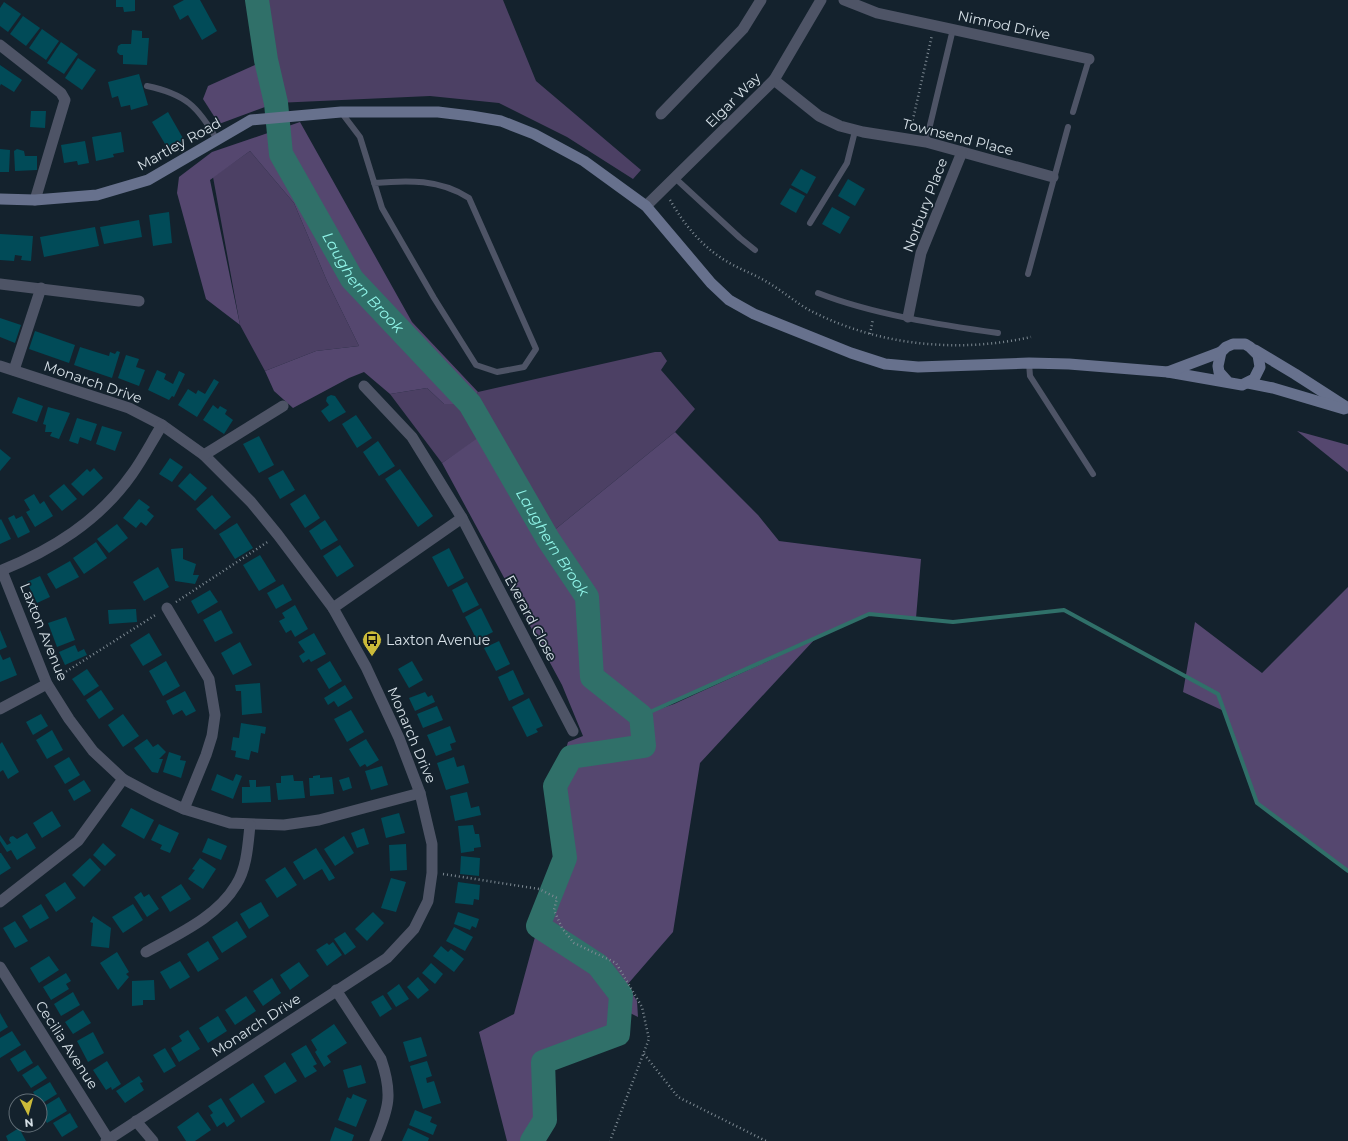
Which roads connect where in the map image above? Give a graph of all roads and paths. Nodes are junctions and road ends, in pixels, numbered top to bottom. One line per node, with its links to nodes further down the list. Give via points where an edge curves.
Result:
1 (761, 0): 12 (street, via 743,29)
2 (821, 0): 8 (street, Elgar Way)
3 (844, 0): 4 (street, Nimrod Drive, via 877,13)
4 (934, 25): 5 (street, Nimrod Drive); 15 (path)
5 (953, 29): 7 (street, Nimrod Drive); 17 (lane)
6 (0, 45): 23 (street, via 60,93 65,100)
7 (1089, 59): 11 (lane)
8 (774, 80): 14 (street, Townsend Place, via 819,116); 20 (street, Elgar Way)
9 (147, 86): 16 (lane, via 167,90 182,97 201,115)
10 (341, 112): 16 (main road, Martley Road, via 251,120); 21 (lane, via 360,137); 24 (main road, via 438,112 501,121 534,134 584,161)
11 (1073, 112)
12 (661, 114)
13 (1068, 127): 19 (lane)
14 (855, 131): 15 (street, Townsend Place); 25 (lane, via 847,163)
15 (909, 138): 17 (street, Townsend Place)
16 (217, 140): 23 (main road, Martley Road, via 148,180 97,195)
17 (926, 142): 18 (street, Townsend Place)
18 (962, 152): 19 (street, Townsend Place); 33 (street, Norbury Place, via 921,253)
19 (1053, 177): 27 (lane)
20 (675, 178): 24 (street, Elgar Way); 26 (lane)
21 (374, 183): 21 (lane, via 382,208 476,365 497,372 524,367 536,349 469,198 456,190 419,181)
22 (0, 199): 23 (main road, Martley Road)
23 (35, 200)
24 (646, 206): 38 (main road, via 711,283 729,300 754,314 885,364 918,367)
25 (810, 224)
26 (755, 250)
27 (1028, 274)
28 (0, 284): 29 (street)
29 (41, 288): 31 (street); 39 (street)
30 (818, 293): 32 (lane, via 846,304)
31 (139, 301)
32 (875, 310): 33 (lane); 35 (path)
33 (908, 317): 34 (lane)
34 (998, 333)
35 (870, 334)
36 (1255, 350): 37 (main road, via 1239,343 1226,347); 42 (main road, via 1260,367 1254,379); 45 (main road)
37 (1221, 352): 40 (main road); 41 (main road, via 1218,359 1219,372)
38 (1028, 363): 40 (main road); 48 (lane, via 1030,376)
39 (4, 370): 46 (street, Monarch Drive, via 129,408)
40 (1168, 372): 41 (main road)
41 (1228, 382): 42 (main road, via 1242,385)
42 (1248, 383): 45 (main road)
43 (364, 386): 49 (street, Everard Close, via 412,437)
44 (283, 406): 47 (street)
45 (1348, 409)
46 (162, 424): 47 (street, Monarch Drive); 50 (street, via 132,475 102,510 84,526 35,556)
47 (204, 455): 52 (street, Monarch Drive, via 251,502)
48 (1093, 474)
49 (462, 518): 52 (street); 55 (street, Everard Close)
50 (1, 571): 53 (street, Laxton Avenue)
51 (167, 608): 58 (street, via 209,679 215,716 206,755)
52 (333, 608): 57 (street, Monarch Drive, via 383,703)
53 (47, 684): 54 (street); 56 (street, Laxton Avenue, via 93,751)
54 (0, 709)
55 (573, 731)
56 (123, 779): 58 (street, Laxton Avenue); 61 (street, via 78,841)
57 (420, 793): 59 (street, Laxton Avenue, via 319,820 284,825); 60 (street, Monarch Drive, via 432,844)
58 (184, 809): 59 (street, Laxton Avenue, via 230,823)
59 (250, 825): 62 (street, via 247,855 237,884 219,905 193,925)
60 (432, 873): 64 (street, Monarch Drive, via 428,901 414,929 386,958); 65 (path, via 539,889 557,898 554,910 562,928 574,943 616,963 642,1007 649,1039)
61 (0, 902)
62 (146, 952)
63 (1, 971): 67 (street, Cecilia Avenue)
64 (336, 990): 66 (street, Monarch Drive); 69 (street, via 381,1059 384,1069 388,1093 387,1113)
65 (644, 1054): 70 (path); 71 (path, via 678,1097)
66 (136, 1121): 67 (street, Monarch Drive); 68 (street)
67 (107, 1140)
68 (153, 1141)
69 (375, 1141)
70 (610, 1141)
71 (766, 1141)

